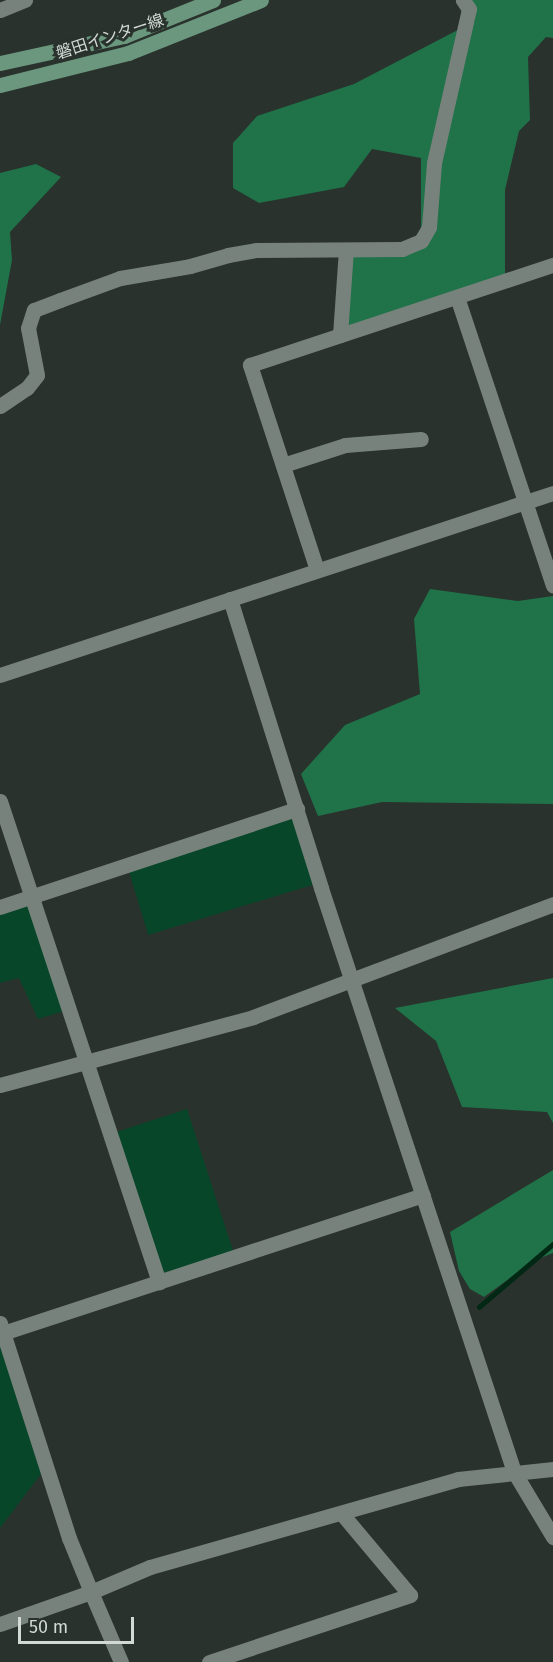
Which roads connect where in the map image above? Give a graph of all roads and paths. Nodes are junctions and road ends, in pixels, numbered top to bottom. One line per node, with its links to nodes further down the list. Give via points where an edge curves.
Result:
1 (25, 0): 5 (street)
2 (213, 0): 6 (main road, 磐田インター線, via 124,36)
3 (261, 0): 7 (main road, 磐田インター線, via 128,53)
4 (463, 0): 8 (street, via 469,9 434,163 429,227 422,241 402,249)
5 (0, 10)
6 (0, 63)
7 (0, 85)
8 (346, 250): 11 (street); 12 (street, via 256,250 228,255 120,278 34,310 28,328 37,375)
9 (553, 265): 10 (street)
10 (458, 297): 11 (street); 16 (street)
11 (340, 335): 14 (street, via 249,365)
12 (0, 406)
13 (421, 440): 14 (street, via 345,445)
14 (283, 465): 17 (street)
15 (553, 493): 16 (street)
16 (526, 502): 17 (street); 18 (street)
17 (317, 570): 19 (street)
18 (553, 585)
19 (230, 599): 20 (street); 22 (street)
20 (0, 675)
21 (0, 801): 23 (street)
22 (297, 809): 23 (street); 26 (street)
23 (31, 896): 25 (street); 27 (street)
24 (553, 904): 26 (street)
25 (0, 907)
26 (353, 981): 27 (street, via 254,1017); 29 (street)
27 (85, 1062): 28 (street); 30 (street)
28 (0, 1085)
29 (423, 1195): 30 (street); 33 (street)
30 (159, 1282): 31 (street)
31 (2, 1330): 36 (street, via 69,1538)
32 (553, 1469): 33 (street)
33 (514, 1472): 34 (street, via 458,1479); 35 (street)
34 (342, 1514): 36 (street, via 150,1567); 39 (street, via 410,1595)
35 (553, 1537)
36 (91, 1592): 37 (street); 38 (street)
37 (0, 1624)
38 (122, 1662)
39 (209, 1662)

